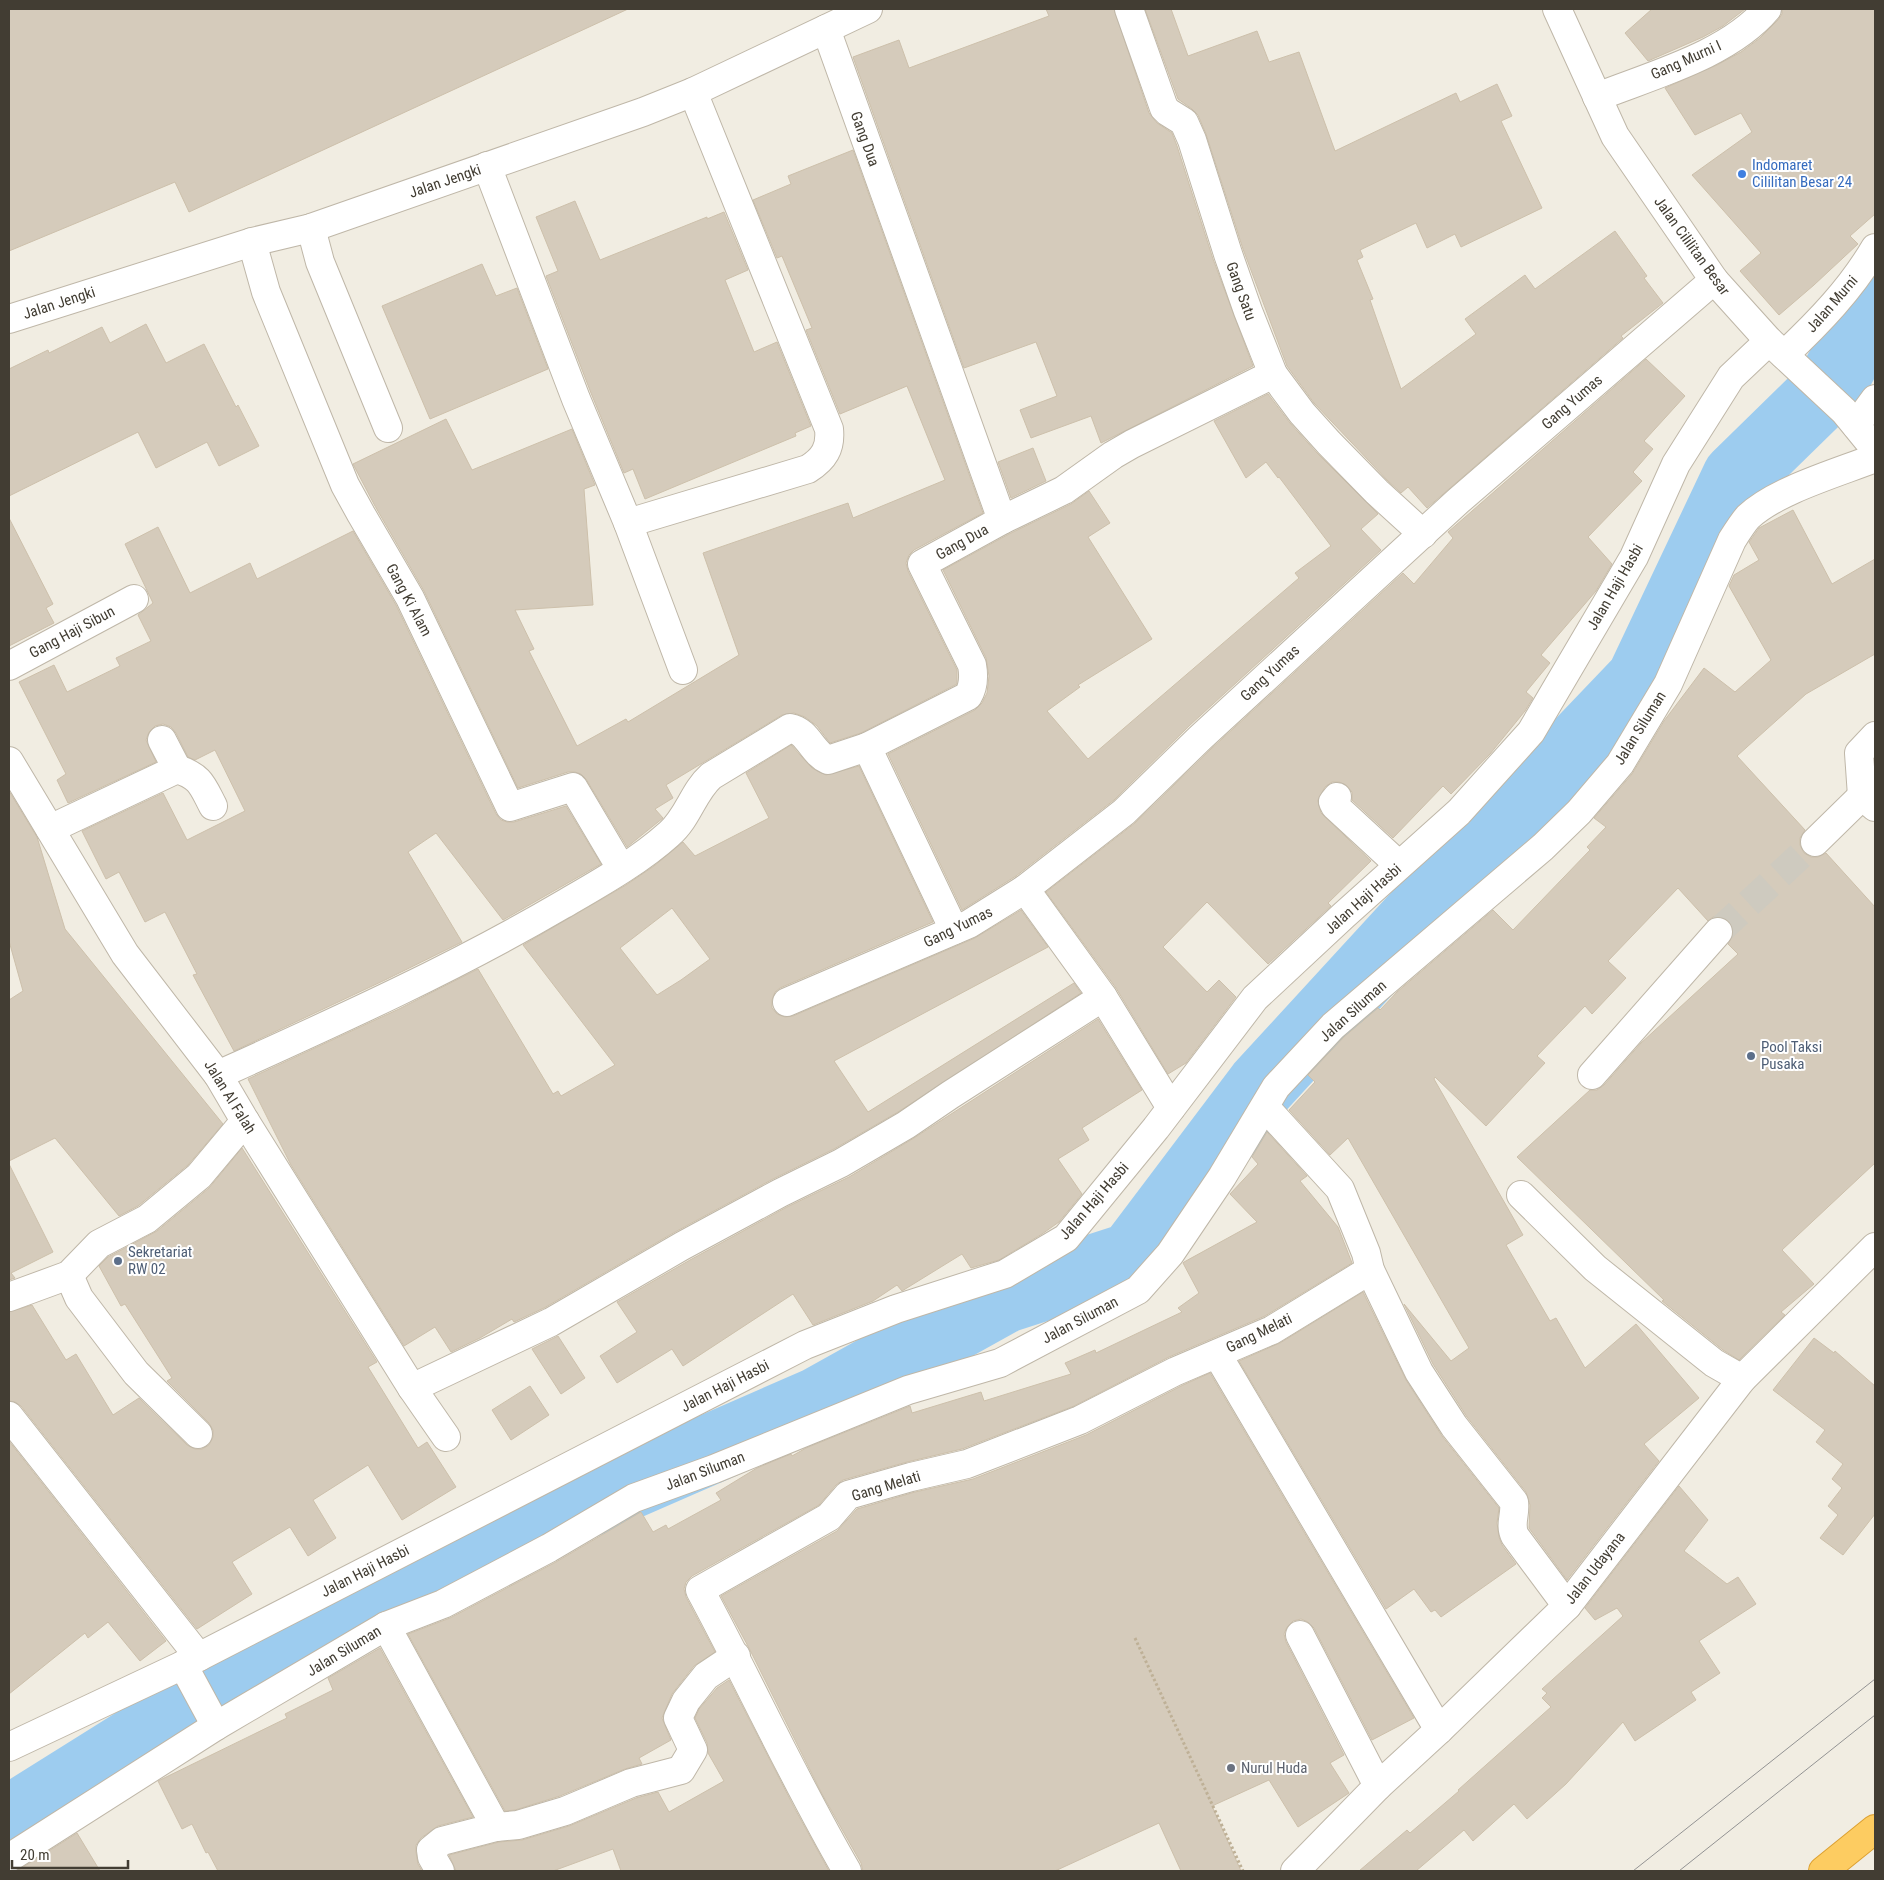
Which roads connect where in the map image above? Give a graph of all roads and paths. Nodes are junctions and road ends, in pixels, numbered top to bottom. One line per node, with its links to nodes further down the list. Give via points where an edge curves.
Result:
1 (868, 9): 5 (street, Jalan Jengki)
2 (1129, 9): 15 (street, Gang Satu, via 1164,108 1183,121 1192,140 1228,254)
3 (1557, 9): 7 (street, Jalan Cililitan Besar)
4 (1767, 9): 7 (street, Gang Murni I, via 1748,28 1699,57)
5 (826, 29): 6 (street, Jalan Jengki); 21 (street, Gang Dua)
6 (693, 92): 8 (street, Jalan Jengki); 22 (street, via 829,429 830,441 824,457 808,470)
7 (1597, 97): 12 (street, Jalan Cililitan Besar, via 1615,136)
8 (487, 166): 9 (street, Jalan Jengki); 22 (street, via 576,399)
9 (312, 228): 10 (street, Jalan Jengki); 18 (street, via 320,262)
10 (252, 242): 13 (street, Jalan Jengki); 38 (street, Gang Ki Alam, via 266,292 345,485 410,598 510,808 573,787)
11 (1875, 248): 14 (street, Jalan Murni, via 1821,320)
12 (1714, 280): 14 (street, Jalan Cililitan Besar); 23 (street, Gang Yumas, via 1458,500)
13 (9, 319)
14 (1782, 354): 17 (street, Jalan Cililitan Besar); 37 (street, Jalan Haji Hasbi, via 1731,377 1676,464 1634,556 1530,732 1459,812)
15 (1274, 374): 21 (street, via 1132,444 1064,490); 23 (street, Gang Satu, via 1329,443)
16 (1875, 399): 17 (street)
17 (1850, 418): 19 (street, Jalan Cililitan Besar)
18 (388, 428)
19 (1875, 449)
20 (1875, 458): 46 (street, Jalan Siluman, via 1785,493 1748,518 1732,540 1668,684 1620,764 1579,812 1543,846 1333,1026 1276,1087)
21 (1002, 520): 29 (street, Gang Dua, via 922,564 972,664 972,690 968,696)
22 (628, 523): 26 (street)
23 (1423, 534): 39 (street, Gang Yumas, via 1124,812)
24 (134, 599): 25 (street, Gang Haji Sibun)
25 (9, 666)
26 (683, 670)
27 (1875, 736): 33 (street, via 1859,753)
28 (162, 740): 31 (street)
29 (867, 747): 38 (street, via 828,760 816,752 802,734 790,728 711,776 671,833); 40 (street)
30 (9, 762): 35 (street, Jalan Al Falah)
31 (177, 769): 34 (street, via 192,774 203,786); 35 (street)
32 (1337, 797): 37 (street, via 1333,802 1335,806)
33 (1869, 802): 36 (street)
34 (213, 806)
35 (50, 829): 45 (street, Jalan Al Falah, via 125,954)
36 (1816, 842)
37 (1399, 865): 47 (street, Jalan Haji Hasbi, via 1256,998)
38 (622, 868): 45 (street, via 522,929 405,990)
39 (1025, 889): 40 (street, Gang Yumas, via 989,913); 42 (street)
40 (954, 930): 43 (street, Gang Yumas)
41 (1718, 932): 44 (street)
42 (1103, 997): 47 (street); 56 (street, via 842,1163 690,1242 551,1322)
43 (787, 1002)
44 (1592, 1074)
45 (218, 1075): 48 (street, Jalan Al Falah)
46 (1265, 1107): 51 (street, via 1340,1189); 61 (street, Jalan Siluman, via 1170,1254 1138,1290 1000,1363 908,1390 634,1498 444,1604)
47 (1171, 1108): 65 (street, Jalan Haji Hasbi, via 1066,1238 1005,1274 896,1308 805,1344)
48 (245, 1121): 52 (street, via 199,1176 147,1219 99,1244); 56 (street, Jalan Al Falah)
49 (1521, 1195): 55 (street, via 1595,1268 1714,1364)
50 (1875, 1247): 55 (street, Jalan Udayana)
51 (1370, 1270): 54 (street, Gang Melati, via 1272,1330); 60 (street, via 1419,1372 1454,1426 1514,1502 1512,1525 1515,1536)
52 (69, 1275): 53 (street); 58 (street, via 79,1298 136,1373)
53 (9, 1297)
54 (1217, 1354): 64 (street, Gang Melati, via 1080,1420 967,1464 848,1495 829,1517 700,1590); 67 (street)
55 (1742, 1380): 60 (street, Jalan Udayana)
56 (412, 1388): 59 (street, Jalan Al Falah)
57 (9, 1416): 65 (street)
58 (198, 1434)
59 (446, 1437)
60 (1567, 1606): 67 (street, Jalan Udayana)
61 (386, 1626): 66 (street, Jalan Siluman); 70 (street)
62 (1300, 1635): 69 (street)
63 (1135, 1638): 75 (path)
64 (736, 1656): 70 (street, via 706,1676 686,1701 678,1718 693,1750 681,1770 631,1783 565,1811 518,1825); 74 (street, Gang Melati, via 818,1821)
65 (190, 1665): 66 (street); 68 (street, Jalan Haji Hasbi)
66 (212, 1720): 72 (street, Jalan Siluman)
67 (1439, 1730): 69 (street, Jalan Udayana)
68 (9, 1747)
69 (1378, 1786): 76 (street, Jalan Udayana)
70 (496, 1827): 73 (street, via 435,1845 431,1850 432,1857)
71 (1875, 1829): 77 (highway)
72 (9, 1858)
73 (440, 1871)
74 (847, 1871)
75 (1243, 1871)
76 (1295, 1871)
77 (1823, 1871)

